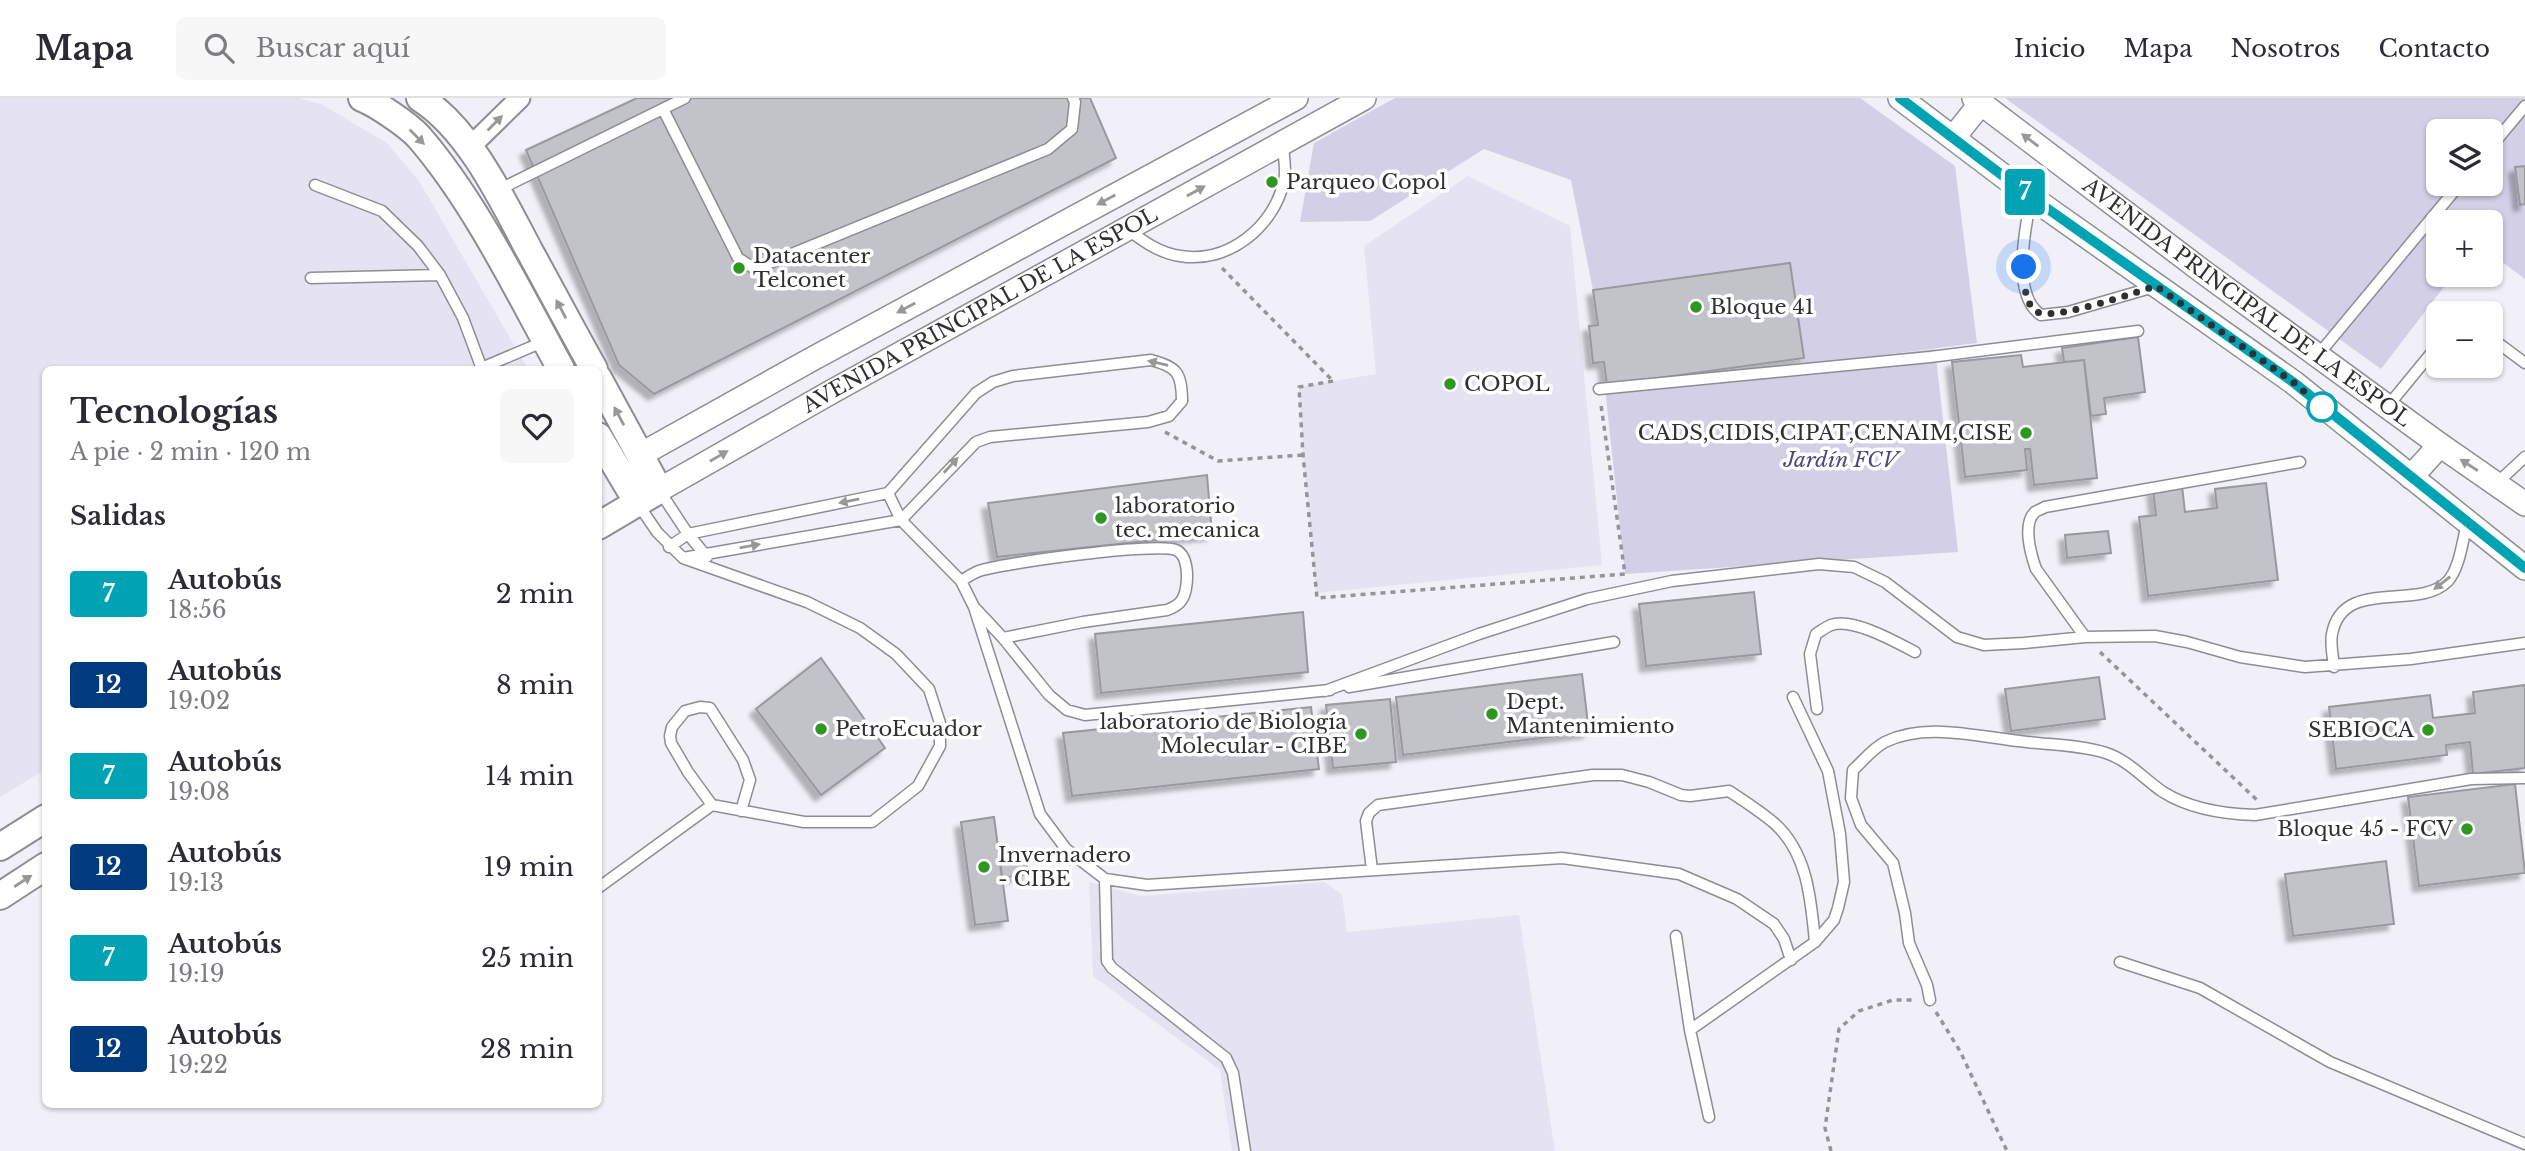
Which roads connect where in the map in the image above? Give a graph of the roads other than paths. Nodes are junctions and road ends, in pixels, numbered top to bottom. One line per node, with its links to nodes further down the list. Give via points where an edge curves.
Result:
1 (362, 98): 22 (main road, one-way to 22, via 417,135)
2 (520, 98): 15 (street, one-way to 2)
3 (685, 98): 11 (lane)
4 (1073, 98): 11 (lane, via 1072,130 1048,149 755,269 738,258)
5 (1296, 98): 43 (street, AVENIDA PRINCIPAL DE LA ESPOL, one-way to 43)
6 (1364, 98): 14 (street, AVENIDA PRINCIPAL DE LA ESPOL)
7 (1900, 98): 13 (street, AVENIDA PRINCIPAL DE LA ESPOL)
8 (434, 101): 15 (main road)
9 (1977, 101): 13 (street); 23 (street, AVENIDA PRINCIPAL DE LA ESPOL, one-way to 9)
10 (2525, 106): 12 (lane)
11 (663, 110): 17 (lane)
12 (2503, 132)
13 (1954, 137): 19 (street, AVENIDA PRINCIPAL DE LA ESPOL)
14 (1283, 143): 21 (street, AVENIDA PRINCIPAL DE LA ESPOL, one-way to 14); 21 (lane, via 1285,180 1271,215 1245,242 1210,256 1180,257 1151,247)
15 (469, 148): 17 (main road)
16 (315, 186): 24 (lane, via 382,211)
17 (496, 190): 20 (main road)
18 (2450, 196): 31 (lane)
19 (2031, 197): 26 (street, AVENIDA PRINCIPAL DE LA ESPOL); 26 (lane, via 2023,253 2024,282 2032,309 2042,315 2068,312)
20 (513, 221): 22 (main road); 37 (main road, one-way to 20)
21 (1127, 229): 50 (street, AVENIDA PRINCIPAL DE LA ESPOL, one-way to 21)
22 (486, 235): 29 (main road)
23 (2202, 271): 27 (street); 31 (street, AVENIDA PRINCIPAL DE LA ESPOL)
24 (440, 275): 25 (lane); 34 (lane, via 463,318)
25 (311, 278)
26 (2156, 286): 27 (street, AVENIDA PRINCIPAL DE LA ESPOL)
27 (2183, 303): 47 (street, AVENIDA PRINCIPAL DE LA ESPOL, via 2293,382)
28 (2138, 331): 39 (lane, via 1930,357)
29 (545, 341): 35 (lane); 36 (main road)
30 (2503, 347): 33 (lane)
31 (2318, 355): 40 (street, AVENIDA PRINCIPAL DE LA ESPOL)
32 (2426, 360): 40 (lane)
33 (2525, 363)
34 (480, 366)
35 (488, 366)
36 (559, 366)
37 (592, 366)
38 (602, 385): 43 (main road, one-way to 38)
39 (1599, 389)
40 (2387, 407): 41 (street, AVENIDA PRINCIPAL DE LA ESPOL)
41 (2440, 445): 47 (street); 48 (street, AVENIDA PRINCIPAL DE LA ESPOL, one-way to 41)
42 (602, 452): 46 (main road)
43 (640, 455): 46 (main road); 50 (main road)
44 (2525, 457): 48 (lane)
45 (2300, 462): 63 (lane, via 2035,512 2028,523 2036,569)
46 (607, 473): 50 (main road)
47 (2411, 477): 53 (street, AVENIDA PRINCIPAL DE LA ESPOL)
48 (2497, 483): 51 (street, AVENIDA PRINCIPAL DE LA ESPOL)
49 (888, 493): 52 (lane); 52 (lane, one-way to 49, via 976,442 1169,416 1182,401 1182,380 1170,365 1150,360 993,382 975,393); 55 (lane, one-way to 55)
50 (648, 496): 54 (main road, AVENIDA PRINCIPAL DE LA ESPOL); 55 (lane); 56 (lane)
51 (2525, 504)
52 (901, 520): 57 (lane, one-way to 52); 61 (lane)
53 (2468, 522): 59 (street, AVENIDA PRINCIPAL DE LA ESPOL); 68 (lane, one-way to 68, via 2455,571 2446,583 2427,593 2351,605 2336,620 2331,637)
54 (602, 524)
55 (688, 534): 56 (lane); 57 (lane)
56 (669, 547): 58 (lane)
57 (704, 554): 58 (lane); 60 (lane)
58 (683, 558): 60 (lane)
59 (2525, 568)
60 (715, 569): 74 (lane, via 807,601 860,628 896,654 929,689 940,723 940,746 918,786 872,822 804,822)
61 (961, 581): 62 (lane); 64 (lane, via 979,571 1036,560 1153,548 1176,550 1183,556 1188,578 1185,597 1177,606)
62 (974, 607): 64 (lane); 79 (lane, via 1041,814 1066,849)
63 (2085, 637): 68 (lane, via 2155,636 2271,663); 69 (lane, via 1999,645 1957,638 1885,582 1854,567 1819,564 1672,581 1587,599)
64 (1003, 638): 69 (lane, via 1049,695 1067,710 1085,715)
65 (1614, 642): 69 (lane)
66 (2525, 643): 68 (lane)
67 (1915, 652): 71 (lane, via 1867,629 1833,624 1816,634 1810,654)
68 (2334, 667)
69 (1325, 691)
70 (1793, 697): 83 (lane, via 1828,771 1840,834 1841,895 1834,920)
71 (1817, 709)
72 (2525, 778): 86 (lane, via 2471,779 2272,813 2227,814 2192,806 2164,792 2107,753 1943,732 1883,743 1853,771 1851,798 1861,825 1893,863 1909,943)
73 (712, 805): 74 (lane); 74 (lane, via 671,743 672,727 685,712 700,707 710,708 743,760 750,780); 80 (lane)
74 (741, 811)
75 (42, 821): 76 (main road)
76 (0, 847)
77 (42, 869): 81 (main road, one-way to 77)
78 (1372, 870): 79 (lane, via 1147,885); 83 (lane, via 1366,821 1378,805 1593,775 1622,775 1681,795 1730,791 1776,825 1794,851 1806,875); 84 (lane, via 1562,858 1679,874 1737,899 1774,924)
79 (1105, 879): 90 (lane, via 1107,961 1226,1058 1233,1073)
80 (602, 885)
81 (0, 896)
82 (1676, 936): 87 (lane)
83 (1815, 942): 84 (lane)
84 (1791, 960): 87 (lane)
85 (2120, 962): 89 (lane, via 2200,988 2330,1062)
86 (1930, 1000)
87 (1690, 1030): 88 (lane)
88 (1709, 1118)
89 (2525, 1144)
90 (1245, 1151)

